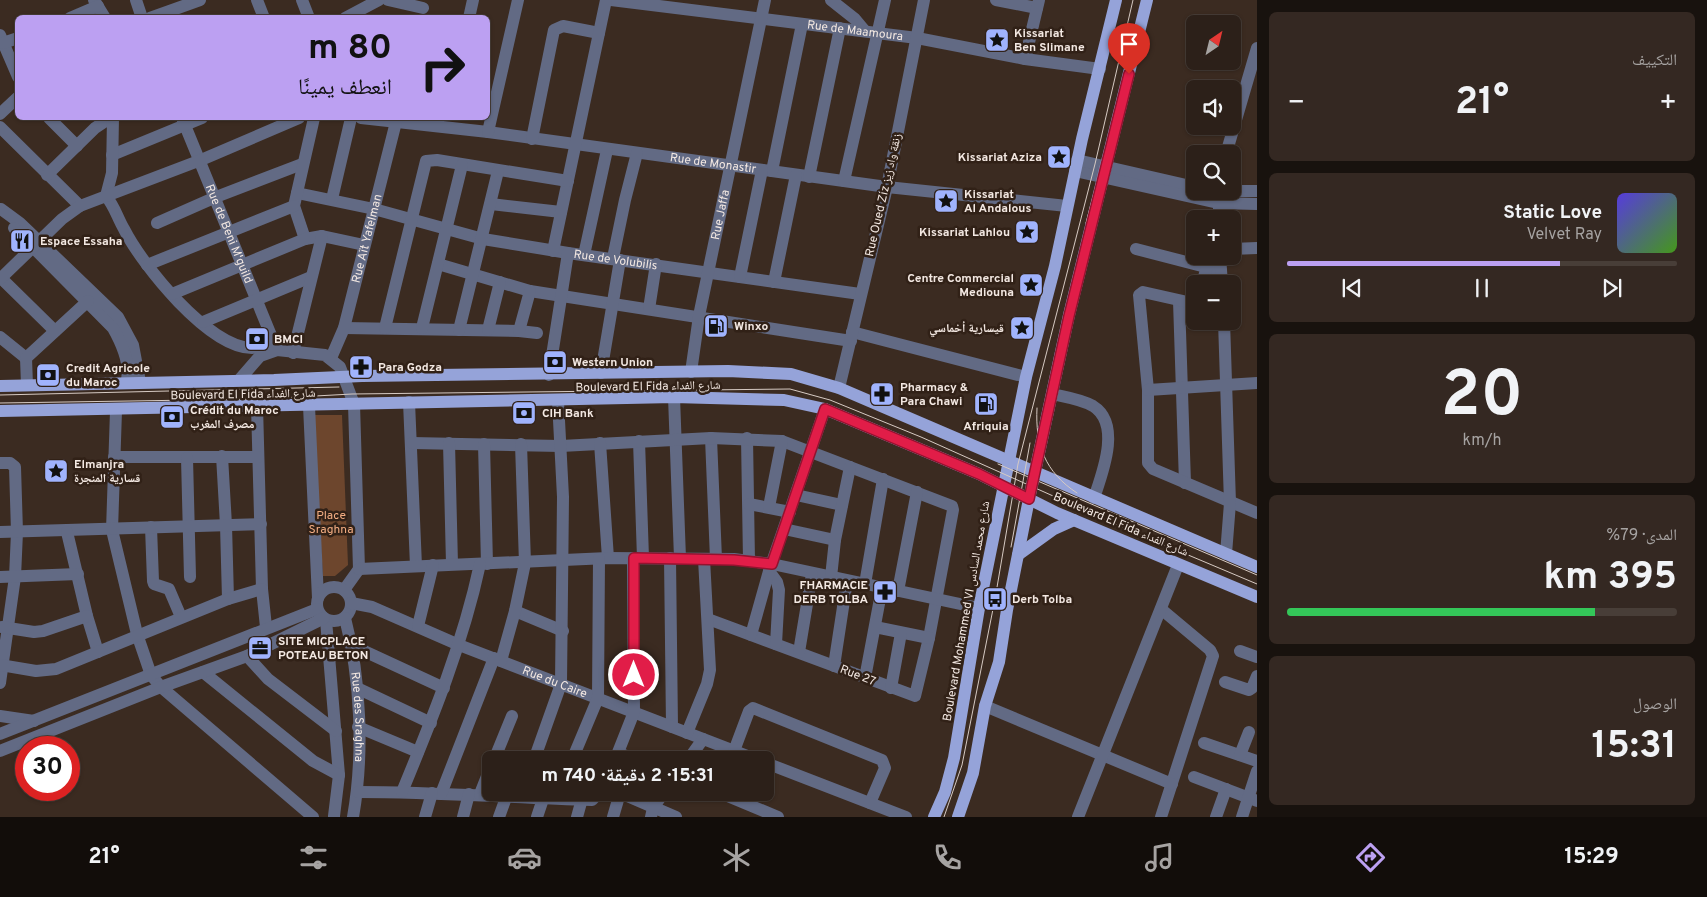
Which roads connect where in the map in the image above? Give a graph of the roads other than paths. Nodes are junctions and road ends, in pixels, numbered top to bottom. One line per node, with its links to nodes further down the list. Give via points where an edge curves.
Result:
1 (136, 0): 23 (street)
2 (200, 0): 24 (street)
3 (257, 0): 25 (street)
4 (302, 0): 26 (street)
5 (379, 0): 27 (street)
6 (388, 0): 20 (street)
7 (473, 0): 28 (street)
8 (518, 0): 54 (street)
9 (606, 0): 33 (street)
10 (611, 0): 29 (street, Rue de Maamoura)
11 (765, 0): 29 (street, Rue Jaffa)
12 (831, 0): 32 (street, via 855,18)
13 (885, 0): 34 (street)
14 (924, 0): 36 (street, Rue Oued Ziz زنقة واد زيز)
15 (996, 0): 19 (street)
16 (1116, 0): 40 (main road, Boulevard Mohammed VI شارع محمد السادس)
17 (1147, 0): 69 (main road)
18 (96, 3): 21 (street); 22 (street)
19 (1038, 4): 39 (street)
20 (423, 9)
21 (75, 15)
22 (103, 15)
23 (141, 15)
24 (158, 15)
25 (259, 15)
26 (308, 15)
27 (352, 15)
28 (470, 15)
29 (762, 18): 30 (street, Rue de Maamoura); 65 (street, Rue Jaffa)
30 (802, 24): 31 (street, Rue de Maamoura); 68 (street)
31 (840, 28): 32 (street, Rue de Maamoura); 71 (street)
32 (865, 31): 34 (street, Rue de Maamoura)
33 (599, 34): 55 (street, via 563,26 554,30); 56 (street)
34 (879, 34): 36 (street, Rue de Maamoura); 72 (street)
35 (15, 38): 37 (street)
36 (916, 38): 39 (street, Rue de Maamoura); 75 (street, Rue Oued Ziz زنقة واد زيز)
37 (2, 39): 41 (street)
38 (1257, 48): 57 (street)
39 (1025, 59): 40 (street, Rue de Maamoura)
40 (1100, 69): 66 (main road, Boulevard Mohammed VI شارع محمد السادس)
41 (15, 70)
42 (15, 99): 43 (street)
43 (0, 114)
44 (51, 120): 58 (street)
45 (111, 120): 61 (street)
46 (294, 120): 62 (street)
47 (313, 120): 63 (street)
48 (351, 120): 83 (street)
49 (397, 120): 52 (street, Rue de Monastir); 91 (street, Rue Aït Yafelman)
50 (184, 121): 61 (street); 62 (street, Rue de Beni M'guild)
51 (93, 123): 58 (street)
52 (448, 123): 54 (street, Rue de Monastir)
53 (0, 127): 70 (street)
54 (488, 132): 55 (street, Rue de Monastir)
55 (532, 139): 56 (street, Rue de Monastir)
56 (576, 145): 59 (street, Rue de Monastir); 73 (street)
57 (1229, 145)
58 (77, 146): 70 (street)
59 (607, 150): 60 (street, Rue de Monastir); 107 (street)
60 (637, 153): 65 (street, Rue de Monastir); 108 (street)
61 (112, 155): 81 (street, via 112,173)
62 (201, 160): 81 (street); 82 (street, Rue de Beni M'guild)
63 (302, 164): 80 (street); 82 (street)
64 (462, 164): 67 (street); 93 (street, via 426,161); 95 (street)
65 (731, 165): 68 (street, Rue de Monastir); 114 (street, Rue Jaffa)
66 (1076, 166): 69 (street); 89 (main road, Boulevard Mohammed VI شارع محمد السادس)
67 (498, 171): 73 (street); 85 (street)
68 (767, 171): 71 (street, Rue de Monastir); 118 (street)
69 (1105, 173): 74 (street); 165 (main road)
70 (48, 175): 87 (street)
71 (802, 176): 72 (street, Rue de Monastir); 122 (street)
72 (844, 181): 75 (street, Rue de Monastir)
73 (568, 182): 92 (street)
74 (1162, 186): 76 (street); 77 (street)
75 (887, 187): 89 (street, Rue de Monastir); 125 (street, Rue Oued Ziz زنقة واد زيز)
76 (1186, 187)
77 (1186, 191)
78 (1241, 191): 79 (street)
79 (1257, 191)
80 (297, 193): 83 (street, Rue de Volubilis); 88 (street)
81 (106, 196): 87 (street); 112 (street, via 115,206 123,229)
82 (216, 197): 94 (street); 96 (street, Rue de Beni M'guild)
83 (332, 199): 91 (street, Rue de Volubilis)
84 (1235, 200): 86 (street)
85 (492, 204): 92 (street); 99 (street)
86 (1257, 204)
87 (80, 206): 100 (street)
88 (294, 206): 96 (street); 98 (street)
89 (1067, 206): 154 (main road, Boulevard Mohammed VI شارع محمد السادس)
90 (1, 208): 100 (street, via 12,226)
91 (374, 209): 93 (street, Rue de Volubilis); 101 (street, Rue Aït Yafelman)
92 (561, 212): 105 (street)
93 (412, 221): 95 (street, Rue de Volubilis); 136 (street)
94 (157, 223)
95 (447, 230): 99 (street, Rue de Volubilis); 110 (street)
96 (230, 231): 109 (street, Rue de Beni M'guild); 112 (street)
97 (322, 236): 98 (street); 101 (street); 120 (street)
98 (306, 239): 109 (street)
99 (483, 239): 105 (street, Rue de Volubilis); 115 (street)
100 (36, 244): 119 (street); 128 (street); 156 (street, via 118,317 133,345)
101 (364, 245): 135 (street, Rue Aït Yafelman)
102 (1257, 248): 104 (street)
103 (1136, 249): 113 (street)
104 (1241, 249)
105 (553, 251): 106 (street, Rue de Volubilis)
106 (568, 253): 107 (street, Rue de Volubilis); 126 (street)
107 (584, 255): 108 (street, Rue de Volubilis)
108 (616, 259): 111 (street, Rue de Volubilis); 131 (street)
109 (244, 264): 124 (street); 127 (street, Rue de Beni M'guild)
110 (438, 264): 115 (street); 137 (street)
111 (656, 264): 114 (street, Rue de Volubilis); 132 (street)
112 (147, 265): 124 (street, via 160,284)
113 (1207, 266): 116 (street); 117 (street)
114 (708, 273): 118 (street, Rue de Volubilis); 133 (street, Rue Jaffa)
115 (473, 274): 121 (street); 138 (street)
116 (1204, 275)
117 (1219, 275)
118 (740, 277): 122 (street, Rue de Volubilis)
119 (0, 278): 142 (street)
120 (312, 278): 127 (street); 147 (street)
121 (500, 282): 123 (street); 139 (street)
122 (774, 282): 125 (street, Rue de Volubilis)
123 (530, 291): 126 (street); 140 (street)
124 (172, 294): 134 (street)
125 (860, 294): 144 (street, Rue Oued Ziz زنقة واد زيز)
126 (562, 297): 131 (street); 152 (street)
127 (257, 299): 134 (street); 146 (street, Rue de Beni M'guild)
128 (88, 301): 142 (street); 157 (street, via 113,328 120,342 129,371)
129 (1179, 301): 130 (street); 162 (street); 164 (street, via 1142,292 1139,295)
130 (1186, 302)
131 (612, 303): 132 (street); 151 (street)
132 (649, 309): 133 (street)
133 (699, 316): 144 (street); 150 (street, Rue Jaffa)
134 (203, 322): 146 (street, via 228,342 255,348)
135 (344, 328): 136 (street); 149 (street, Rue Aït Yafelman)
136 (385, 328): 137 (street)
137 (422, 328): 138 (street)
138 (459, 330): 139 (street)
139 (488, 330): 140 (street)
140 (519, 330): 143 (street)
141 (1224, 330): 159 (street)
142 (55, 331): 148 (street)
143 (537, 333)
144 (851, 337): 154 (street); 163 (street, Rue Oued Ziz زنقة واد زيز)
145 (2, 341): 148 (street)
146 (276, 346): 147 (street); 155 (street, via 260,356)
147 (293, 353): 149 (street)
148 (26, 358): 160 (street)
149 (331, 358): 153 (street)
150 (691, 372): 151 (main road, Boulevard El Fida شارع الفداء); 163 (main road, Boulevard El Fida شارع الفداء, via 791,374)
151 (601, 373): 152 (main road, Boulevard El Fida شارع الفداء)
152 (548, 375): 153 (main road, Boulevard El Fida شارع الفداء)
153 (345, 377): 155 (main road, Boulevard El Fida شارع الفداء); 169 (street)
154 (1026, 377): 191 (main road, Boulevard Mohammed VI شارع محمد السادس)
155 (240, 379): 156 (main road, Boulevard El Fida شارع الفداء)
156 (140, 382): 157 (main road, Boulevard El Fida شارع الفداء)
157 (126, 383): 160 (main road, Boulevard El Fida شارع الفداء)
158 (1257, 383): 159 (street)
159 (1226, 384): 162 (street); 202 (street)
160 (27, 385): 161 (main road, Boulevard El Fida شارع الفداء)
161 (0, 386)
162 (1181, 387): 164 (street); 196 (street)
163 (839, 388): 191 (main road, Boulevard El Fida شارع الفداء)
164 (1148, 390): 196 (street, via 1150,466)
165 (1052, 394): 194 (main road); 200 (street, via 1088,403 1104,418 1107,455)
166 (674, 397): 167 (main road, Boulevard El Fida شارع الفداء); 172 (main road, Boulevard El Fida شارع الفداء, via 784,400); 177 (street)
167 (558, 401): 168 (main road, Boulevard El Fida شارع الفداء); 185 (street)
168 (409, 402): 169 (main road, Boulevard El Fida شارع الفداء); 180 (street)
169 (354, 404): 171 (main road, Boulevard El Fida شارع الفداء); 235 (street)
170 (257, 406): 171 (main road, Boulevard El Fida شارع الفداء); 174 (main road, Boulevard El Fida شارع الفداء); 188 (street)
171 (309, 406): 254 (street, Rue des Sraghna)
172 (825, 409): 186 (street); 197 (main road, Boulevard El Fida شارع الفداء)
173 (0, 411): 174 (main road, Boulevard El Fida شارع الفداء)
174 (116, 411): 189 (street)
175 (711, 438): 176 (street); 177 (street); 224 (street)
176 (747, 438): 179 (street); 203 (street)
177 (675, 439): 178 (street); 222 (street)
178 (639, 441): 181 (street); 221 (street)
179 (782, 441): 186 (street); 205 (street)
180 (412, 443): 182 (street); 232 (street)
181 (600, 443): 185 (street); 223 (street)
182 (449, 444): 183 (street); 228 (street)
183 (484, 444): 184 (street); 229 (street)
184 (521, 444): 185 (street); 227 (street)
185 (561, 446): 225 (street)
186 (811, 451): 193 (street); 199 (street)
187 (222, 456): 188 (street); 190 (street); 211 (street)
188 (258, 456): 209 (street)
189 (114, 457): 190 (street); 214 (street)
190 (187, 458): 210 (street)
191 (1010, 460): 194 (main road, Boulevard El Fida شارع الفداء); 197 (main road, Boulevard Mohammed VI شارع محمد السادس)
192 (6, 464): 216 (street, via 15,471)
193 (850, 467): 195 (street); 204 (street)
194 (1035, 472): 200 (main road, Boulevard El Fida شارع الفداء); 201 (main road)
195 (883, 479): 198 (street); 243 (street)
196 (1185, 483): 202 (street)
197 (1003, 486): 201 (main road, Boulevard El Fida شارع الفداء); 252 (main road, Boulevard Mohammed VI شارع محمد السادس)
198 (917, 492): 247 (street); 250 (street, Rue 27, via 948,503 953,510)
199 (796, 495): 204 (street); 206 (street)
200 (1094, 498): 219 (main road, Boulevard El Fida شارع الفداء)
201 (1029, 499): 208 (main road, Boulevard El Fida شارع الفداء); 220 (main road)
202 (1230, 503): 207 (street); 219 (street)
203 (749, 504): 205 (street); 226 (street)
204 (842, 505): 218 (street)
205 (769, 507): 206 (street)
206 (790, 512): 213 (street)
207 (1257, 513)
208 (1074, 520): 220 (main road); 231 (main road, Boulevard El Fida شارع الفداء)
209 (261, 524): 211 (street); 245 (street)
210 (188, 525): 211 (street); 212 (street); 240 (street)
211 (226, 525): 249 (street)
212 (152, 527): 214 (street); 257 (street, via 153,581 169,589)
213 (784, 529): 218 (street); 234 (street)
214 (112, 530): 217 (street); 266 (street)
215 (0, 532): 216 (street)
216 (17, 532): 217 (street); 239 (street)
217 (67, 532): 236 (street)
218 (835, 540): 241 (street)
219 (1226, 554): 233 (main road, Boulevard El Fida شارع الفداء)
220 (1018, 555): 292 (main road, via 999,662)
221 (638, 558): 222 (street); 223 (street); 293 (street)
222 (675, 558): 224 (street); 299 (street)
223 (603, 559): 225 (street); 291 (street)
224 (710, 559): 226 (street); 259 (street)
225 (563, 560): 227 (street); 264 (street)
226 (749, 561): 234 (street)
227 (525, 563): 229 (street); 255 (street)
228 (452, 564): 229 (street); 230 (street)
229 (484, 564): 271 (street)
230 (433, 565): 232 (street); 260 (street)
231 (1178, 565): 248 (main road, Boulevard El Fida شارع الفداء); 253 (street)
232 (416, 566): 235 (street)
233 (1257, 567)
234 (771, 568): 237 (street); 267 (street); 269 (street, via 779,590)
235 (359, 569): 246 (street)
236 (78, 574): 239 (street); 256 (street)
237 (812, 574): 241 (street); 274 (street)
238 (0, 577): 239 (street)
239 (15, 577): 261 (street)
240 (190, 577)
241 (831, 577): 242 (street)
242 (847, 581): 243 (street); 279 (street)
243 (865, 584): 244 (street)
244 (882, 588): 247 (street); 263 (street)
245 (262, 589): 249 (street); 262 (street)
246 (344, 590): 251 (street); 254 (street, via 329,587)
247 (898, 591): 250 (street)
248 (1257, 597)
249 (228, 599): 257 (street)
250 (935, 600): 252 (street); 268 (street, Rue 27)
251 (352, 603): 258 (street); 260 (street, Rue du Caire, via 372,607)
252 (980, 608): 353 (main road, Boulevard Mohammed VI شارع محمد السادس, via 954,758)
253 (1160, 609): 316 (street); 323 (street, via 1210,650 1212,662)
254 (321, 611): 258 (street, via 335,621); 262 (street); 275 (street); 300 (street, Rue des Sraghna)
255 (515, 611): 264 (street); 277 (street)
256 (87, 616): 261 (street, via 43,632); 273 (street)
257 (181, 617): 266 (street)
258 (345, 618): 270 (street, Rue des Sraghna)
259 (708, 619): 267 (street, Rue 27); 302 (street, via 710,670)
260 (418, 626): 271 (street, Rue du Caire)
261 (4, 627): 278 (street)
262 (266, 627): 281 (street)
263 (875, 627): 265 (street); 283 (street)
264 (562, 631): 286 (street)
265 (901, 632): 268 (street); 290 (street)
266 (137, 634): 273 (street); 281 (street)
267 (751, 635): 269 (street, Rue 27)
268 (929, 638): 290 (street, Rue 27, via 915,696)
269 (776, 644): 274 (street, Rue 27)
270 (351, 645): 288 (street, Rue des Sraghna); 289 (street)
271 (459, 645): 277 (street, Rue du Caire); 289 (street)
272 (1240, 650): 276 (street)
273 (98, 652): 278 (street, via 46,671)
274 (799, 652): 279 (street, Rue 27)
275 (247, 656): 280 (street); 300 (street, via 268,680)
276 (1257, 657)
277 (498, 659): 286 (street, Rue du Caire); 327 (street)
278 (1, 665): 285 (street)
279 (834, 666): 283 (street, Rue 27)
280 (203, 672): 287 (street); 320 (street, via 313,761)
281 (151, 675): 287 (street); 296 (street)
282 (1257, 676): 284 (street, via 1248,690)
283 (865, 678): 290 (street, Rue 27)
284 (1224, 682)
285 (0, 683)
286 (561, 684): 291 (street, Rue du Caire); 309 (street)
287 (161, 687): 304 (street); 342 (street)
288 (357, 688): 297 (street); 298 (street, Rue des Sraghna)
289 (444, 688): 297 (street)
290 (891, 688)
291 (598, 698): 293 (street, Rue du Caire); 310 (street)
292 (985, 706): 316 (street); 354 (main road, via 973,774)
293 (634, 712): 299 (street, Rue du Caire); 311 (street)
294 (0, 716): 296 (street)
295 (512, 716): 308 (street)
296 (34, 721): 303 (street); 304 (street)
297 (431, 723): 314 (street)
298 (358, 727): 314 (street); 325 (street, Rue des Sraghna)
299 (672, 727): 302 (street, Rue du Caire)
300 (336, 731): 320 (street, Rue des Sraghna)
301 (1249, 732): 315 (street)
302 (687, 733): 305 (street, Rue du Caire)
303 (0, 734)
304 (41, 734): 307 (street)
305 (703, 739): 312 (street); 313 (street, Rue du Caire)
306 (1204, 743): 315 (street)
307 (0, 751)
308 (498, 751)
309 (537, 751)
310 (576, 751)
311 (618, 751)
312 (694, 751)
313 (734, 751): 338 (street, via 751,709 882,760 885,768)
314 (418, 752): 326 (street)
315 (1240, 755): 317 (street)
316 (1101, 756): 323 (street); 355 (street)
317 (1257, 761)
318 (774, 766): 338 (street)
319 (1257, 772): 330 (street)
320 (339, 775): 341 (street, Rue des Sraghna)
321 (1194, 777): 324 (street)
322 (482, 781): 328 (street)
323 (1172, 784): 356 (street)
324 (1226, 789): 330 (street); 357 (street)
325 (358, 792): 326 (street); 343 (street, Rue des Sraghna)
326 (402, 792): 327 (street)
327 (437, 793): 328 (street); 344 (street)
328 (474, 794): 329 (street); 345 (street)
329 (482, 794)
330 (1253, 799): 358 (street)
331 (505, 801): 346 (street)
332 (549, 801): 347 (street)
333 (588, 801): 348 (street)
334 (617, 801): 349 (street)
335 (633, 801): 339 (street)
336 (659, 801): 339 (street)
337 (740, 801): 351 (street)
338 (870, 803): 340 (street)
339 (652, 812): 350 (street)
340 (884, 813): 352 (street)
341 (333, 816): 343 (street, via 344,814)
342 (313, 817)
343 (352, 817)
344 (425, 817)
345 (463, 817)
346 (499, 817)
347 (537, 817)
348 (577, 817)
349 (613, 817)
350 (676, 817)
351 (778, 817)
352 (906, 817)
353 (934, 817)
354 (958, 817)
355 (1078, 817)
356 (1161, 817)
357 (1216, 817)
358 (1242, 817)

